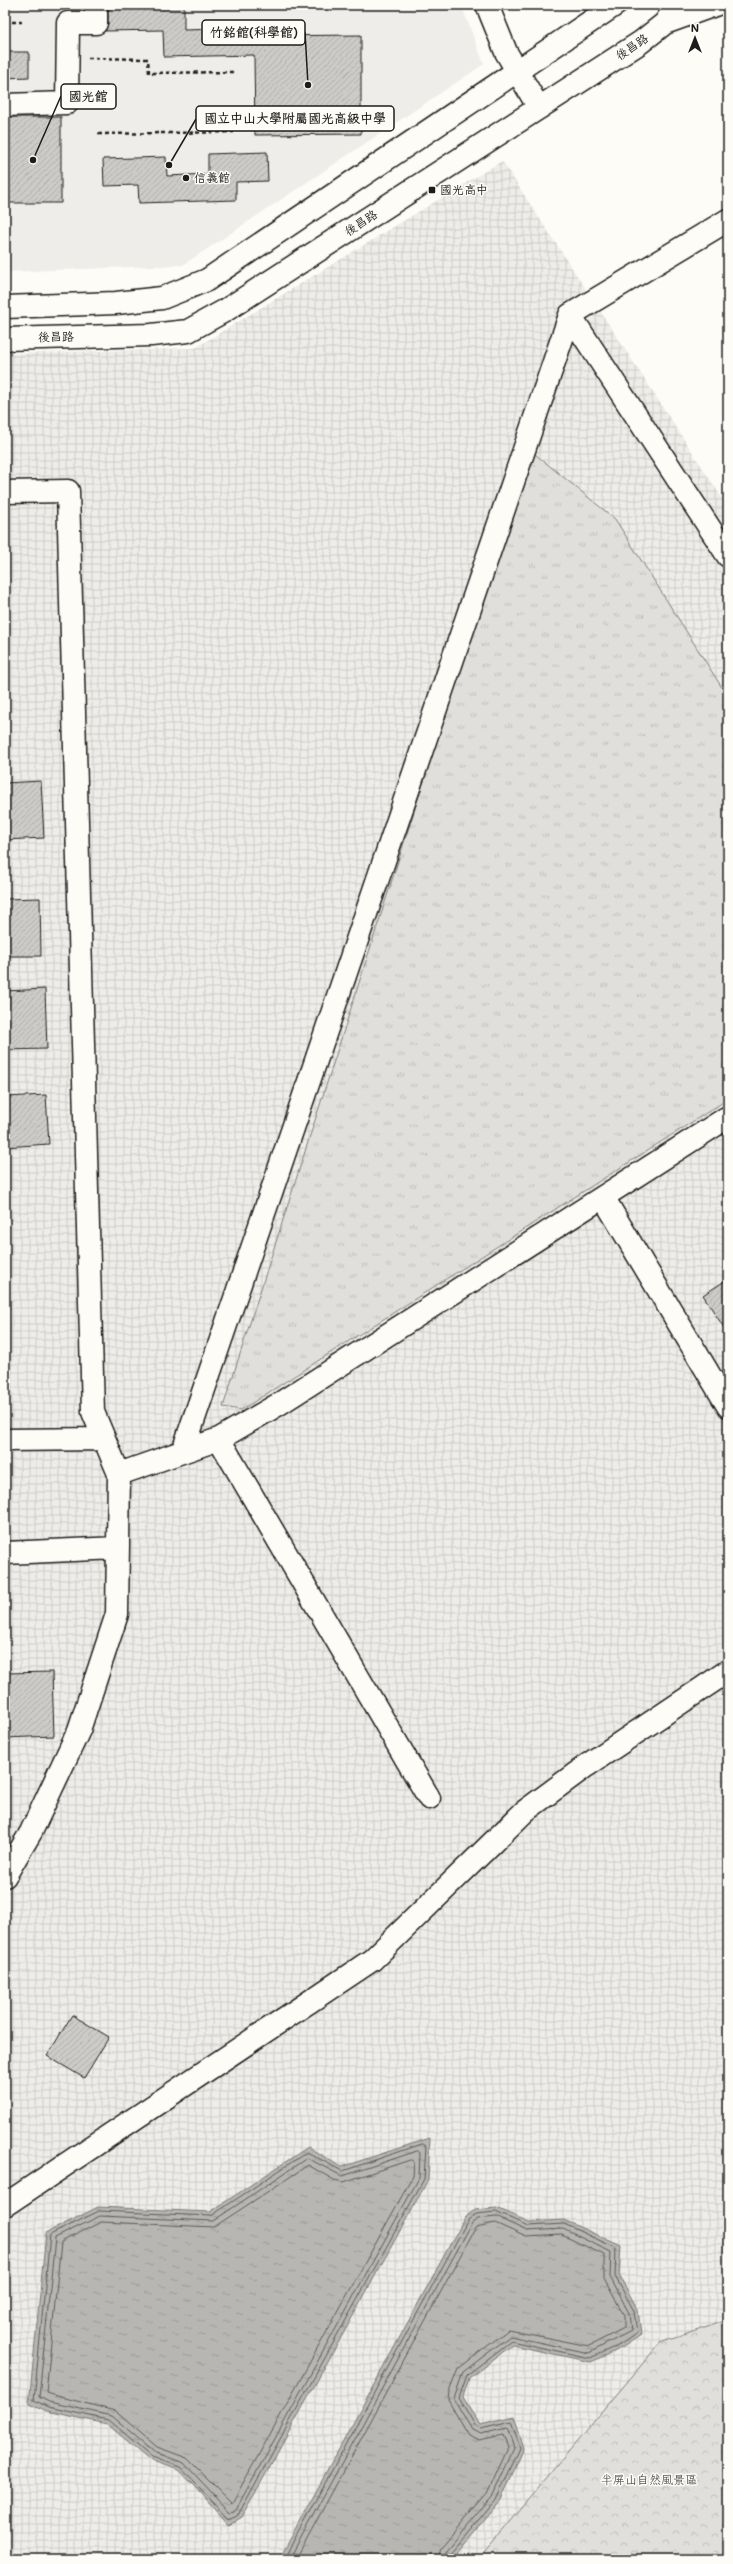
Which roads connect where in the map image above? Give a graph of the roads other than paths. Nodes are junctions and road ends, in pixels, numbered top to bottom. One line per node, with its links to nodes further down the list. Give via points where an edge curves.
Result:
1 (96, 5): 8 (street, via 96,22 68,22 67,103)
2 (487, 5): 7 (street, via 506,52)
3 (615, 5): 7 (street)
4 (677, 5): 6 (street, 後昌路)
5 (715, 5): 6 (street)
6 (666, 23): 9 (street, 後昌路)
7 (517, 71): 9 (street); 11 (street, via 207,280 162,298 116,303)
8 (5, 105)
9 (540, 108): 13 (street, 後昌路, via 226,310 188,331 151,335)
10 (728, 220): 12 (street)
11 (5, 307)
12 (570, 315): 15 (street); 22 (street)
13 (5, 339)
14 (5, 492): 19 (street, via 68,490 93,1412)
15 (728, 556)
16 (728, 1117): 17 (street)
17 (603, 1197): 18 (street); 20 (street, via 279,1404)
18 (728, 1406)
19 (103, 1439): 21 (street); 23 (street)
20 (219, 1439): 22 (street); 27 (street)
21 (5, 1440)
22 (182, 1452): 23 (street)
23 (119, 1474): 24 (street)
24 (118, 1548): 25 (street); 28 (street, via 117,1614 79,1730 31,1832)
25 (5, 1553)
26 (728, 1671): 29 (street, via 586,1766 525,1811 372,1960)
27 (429, 1798)
28 (5, 1876)
29 (5, 2205)

